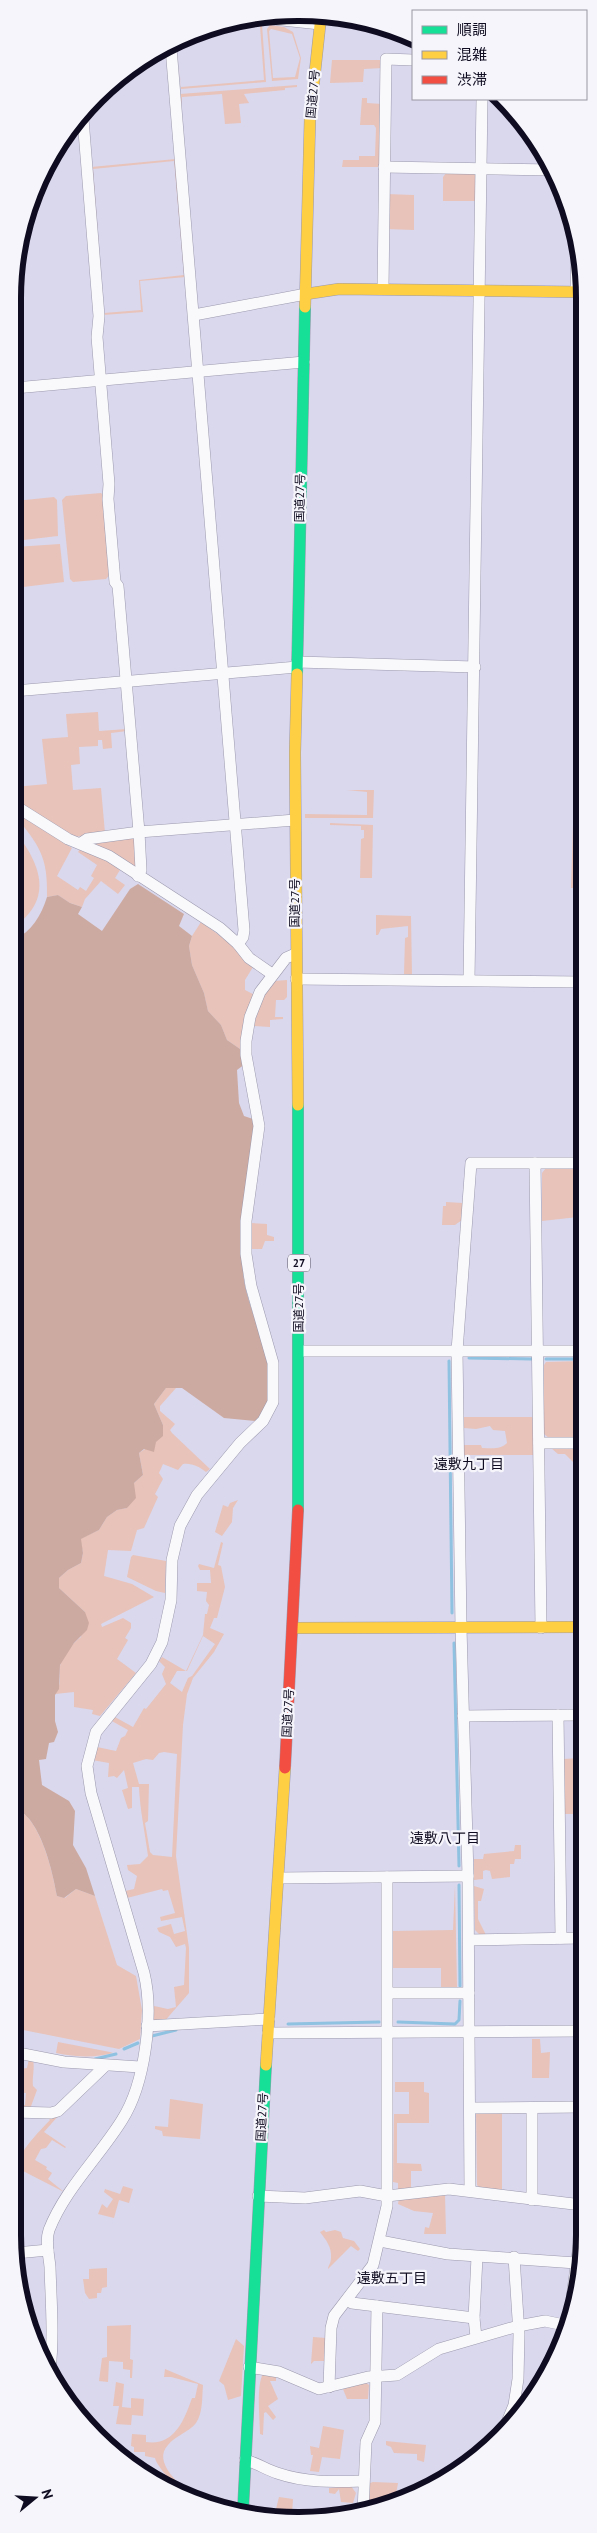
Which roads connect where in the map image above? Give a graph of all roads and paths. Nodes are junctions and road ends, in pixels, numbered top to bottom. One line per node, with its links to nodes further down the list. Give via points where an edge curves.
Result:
1 (320, 22): 12 (main road, 国道27号 / 27, via 310,118)
2 (171, 52): 13 (street)
3 (412, 60): 6 (street, via 386,59)
4 (482, 100): 7 (street)
5 (83, 124): 16 (street, via 99,316)
6 (384, 167): 7 (street); 9 (street)
7 (481, 170): 8 (street); 10 (street)
8 (544, 170)
9 (383, 289): 10 (main road); 12 (main road, via 339,289)
10 (480, 289): 11 (main road); 19 (street)
11 (576, 292)
12 (306, 294): 13 (street); 14 (main road, 国道27号 / 27)
13 (194, 314): 15 (street)
14 (304, 362): 15 (street); 18 (main road, 国道27号 / 27)
15 (198, 372): 16 (street); 20 (street)
16 (100, 380): 17 (street); 21 (street)
17 (21, 387)
18 (297, 664): 19 (street); 20 (street); 24 (main road, 国道27号 / 27)
19 (475, 667): 33 (street)
20 (223, 673): 21 (street); 25 (street)
21 (126, 681): 22 (street); 26 (street)
22 (21, 690)
23 (21, 810): 27 (street, via 68,840)
24 (294, 820): 25 (street); 30 (main road, 国道27号 / 27)
25 (236, 824): 26 (street); 29 (street, via 245,934)
26 (139, 832): 27 (street, via 87,838); 28 (street, via 141,870)
27 (82, 843): 28 (street, via 104,853)
28 (138, 876): 29 (street, via 220,928)
29 (238, 944): 31 (street, via 249,958)
30 (296, 954): 31 (street, via 286,958); 32 (main road, 国道27号 / 27)
31 (272, 974): 59 (street, via 254,1005 247,1028 246,1055 259,1126 245,1240 250,1286 273,1363 273,1402 266,1417 216,1471 186,1512 172,1560 171,1600 162,1642 150,1664 96,1732 87,1766 91,1793 144,1973 148,1996)
32 (296, 979): 33 (street); 38 (main road, 国道27号 / 27)
33 (469, 980): 34 (street)
34 (576, 982)
35 (534, 1163): 36 (street); 39 (street, via 471,1163); 40 (street)
36 (576, 1163)
37 (576, 1350): 40 (street)
38 (299, 1351): 39 (street); 44 (main road, 国道27号 / 27, via 299,1481)
39 (457, 1351): 40 (street); 45 (street)
40 (538, 1351): 41 (street)
41 (539, 1443): 42 (street); 46 (street)
42 (576, 1443)
43 (576, 1627): 46 (main road)
44 (293, 1628): 45 (main road); 52 (main road, 国道27号 / 27)
45 (461, 1628): 46 (main road); 49 (street)
46 (541, 1628)
47 (558, 1715): 48 (street); 49 (street); 53 (street)
48 (576, 1715)
49 (463, 1716): 50 (street)
50 (468, 1876): 51 (street); 55 (street)
51 (387, 1877): 52 (street); 56 (street)
52 (279, 1878): 58 (main road, 国道27号 / 27)
53 (561, 1938): 54 (street); 55 (street)
54 (576, 1938)
55 (469, 1940): 57 (street)
56 (388, 1993): 57 (street); 61 (street)
57 (469, 1993): 62 (street)
58 (269, 2019): 59 (street); 63 (main road, 国道27号 / 27)
59 (147, 2026): 66 (street)
60 (576, 2031): 62 (street)
61 (389, 2032): 62 (street); 63 (street); 73 (street)
62 (470, 2032): 68 (street)
63 (268, 2033): 72 (main road, 国道27号 / 27)
64 (21, 2054): 65 (street)
65 (105, 2066): 66 (street); 70 (street, via 58,2112)
66 (140, 2067): 77 (street, via 130,2107 66,2199 49,2230)
67 (576, 2107): 69 (street)
68 (470, 2108): 69 (street); 71 (street)
69 (532, 2108): 74 (street)
70 (21, 2112)
71 (470, 2190): 73 (street); 74 (street)
72 (258, 2196): 73 (street, via 305,2198 360,2192); 89 (main road, 国道27号 / 27)
73 (388, 2196): 76 (street)
74 (532, 2200): 75 (street)
75 (576, 2204)
76 (380, 2240): 79 (street); 82 (street, via 373,2265)
77 (48, 2250): 78 (street); 88 (street)
78 (22, 2252)
79 (477, 2257): 80 (street); 84 (street)
80 (514, 2257): 81 (street); 86 (street)
81 (574, 2262)
82 (347, 2300): 83 (street); 91 (street, via 334,2316 331,2328)
83 (377, 2306): 84 (street); 90 (street)
84 (474, 2318): 87 (street)
85 (561, 2324): 86 (street, via 545,2321)
86 (518, 2326): 87 (street); 92 (street, via 517,2393)
87 (476, 2337): 90 (street, via 440,2349 397,2375)
88 (51, 2358)
89 (249, 2367): 91 (street, via 279,2372 319,2389); 93 (main road, 国道27号 / 27)
90 (375, 2377): 91 (street); 94 (street, via 375,2422 366,2442)
91 (329, 2387)
92 (510, 2413)
93 (245, 2460): 94 (street, via 277,2474 310,2481); 96 (main road, 国道27号 / 27)
94 (363, 2481): 95 (street)
95 (363, 2504)
96 (243, 2506)

